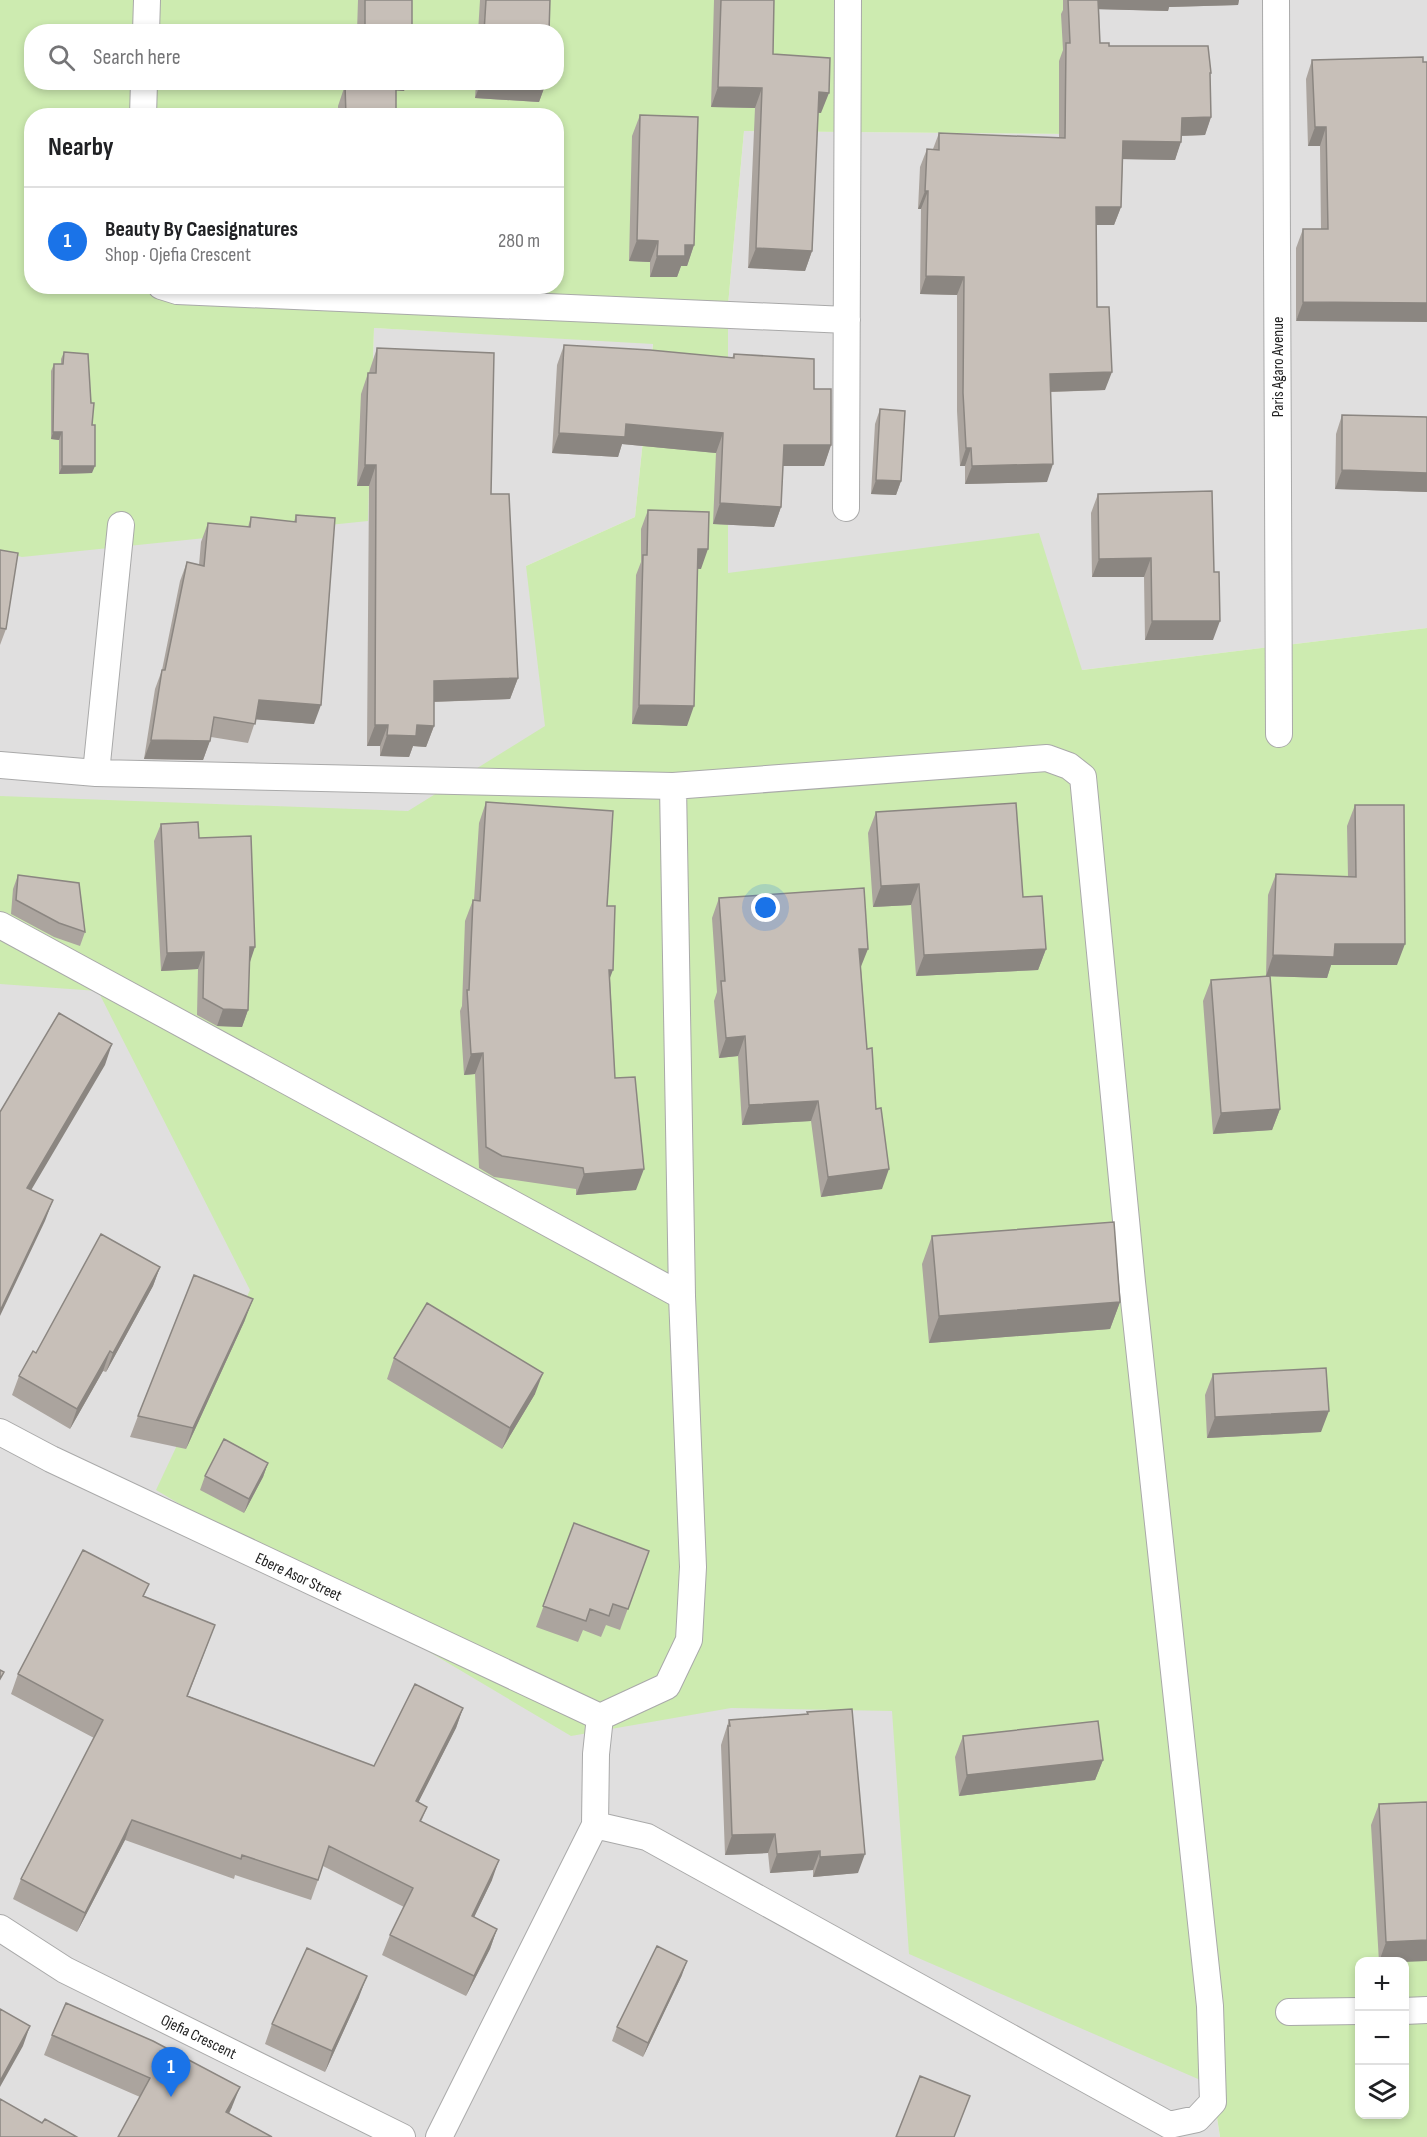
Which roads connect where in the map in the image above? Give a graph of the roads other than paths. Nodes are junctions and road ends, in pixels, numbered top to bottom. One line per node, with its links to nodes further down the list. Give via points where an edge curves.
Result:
1 (147, 0): 4 (street)
2 (848, 0): 8 (street)
3 (1276, 0): 11 (street, Paris Agaro Avenue)
4 (146, 24)
5 (144, 90): 6 (street)
6 (143, 108)
7 (257, 294): 8 (street)
8 (847, 320): 9 (street)
9 (846, 508)
10 (121, 525): 13 (street)
11 (1279, 734)
12 (0, 765): 13 (street)
13 (96, 773): 14 (street)
14 (673, 786): 16 (street); 19 (street, via 1047,758 1069,766 1083,777 1133,1294 1210,2006 1213,2102 1197,2119 1169,2125 647,1837)
15 (0, 925): 16 (street)
16 (682, 1296): 18 (street, via 693,1567 689,1640 667,1686)
17 (0, 1432): 18 (street, Ebere Asor Street)
18 (600, 1717): 19 (street)
19 (595, 1825): 26 (street)
20 (0, 1928): 25 (street, Ojefia Crescent, via 65,1970)
21 (1427, 2010): 23 (street)
22 (1355, 2011): 24 (street)
23 (1409, 2011)
24 (1289, 2012)
25 (402, 2137)
26 (439, 2137)

